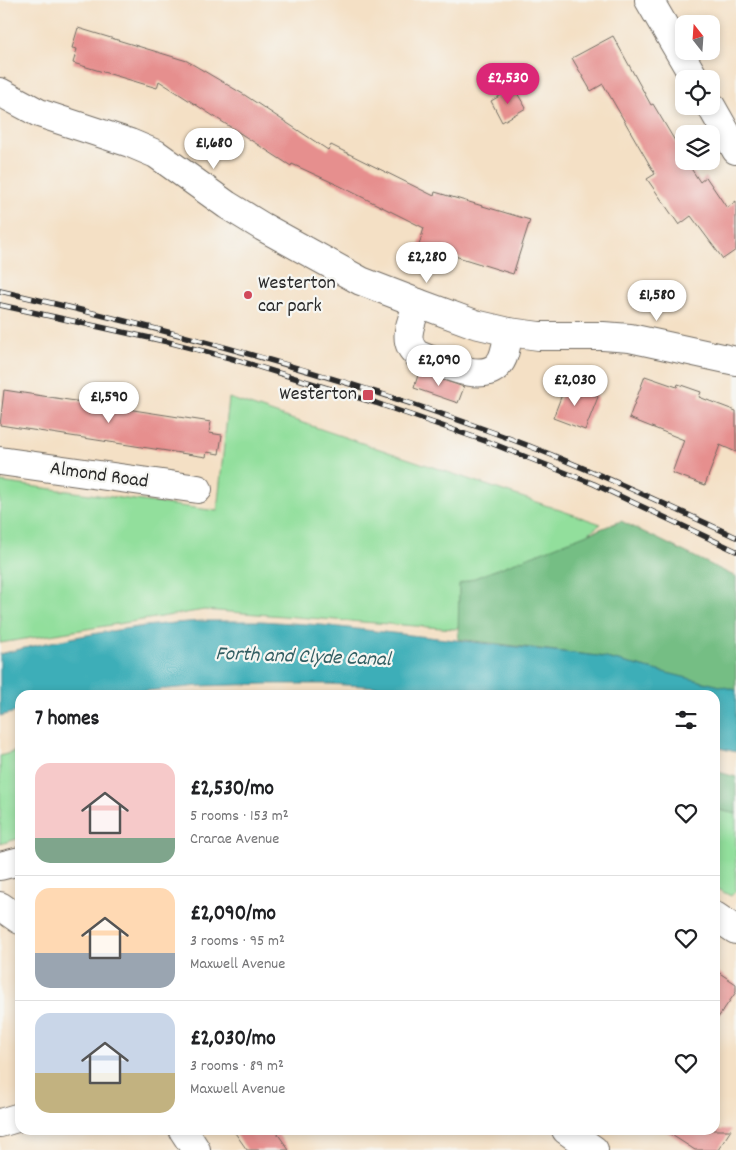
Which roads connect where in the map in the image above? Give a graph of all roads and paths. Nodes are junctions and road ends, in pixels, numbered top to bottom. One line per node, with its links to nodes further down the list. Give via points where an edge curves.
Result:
1 (649, 0): 2 (street)
2 (690, 70)
3 (0, 92): 6 (street, via 39,113 156,154 227,205 278,236 361,281)
4 (716, 115): 5 (street)
5 (736, 150)
6 (418, 303): 7 (street, via 475,324); 7 (street, via 408,337 409,346 418,355 470,372 481,374 499,365)
7 (509, 332): 8 (street, via 539,336 630,338)
8 (736, 361)
9 (0, 461): 10 (street, Almond Road)
10 (198, 489)
11 (15, 862): 12 (street)
12 (0, 866)
13 (0, 906): 14 (street)
14 (15, 916)
15 (720, 919): 16 (street)
16 (736, 930)
17 (15, 1118): 18 (street)
18 (0, 1122)
19 (186, 1135): 20 (street)
20 (196, 1150)

